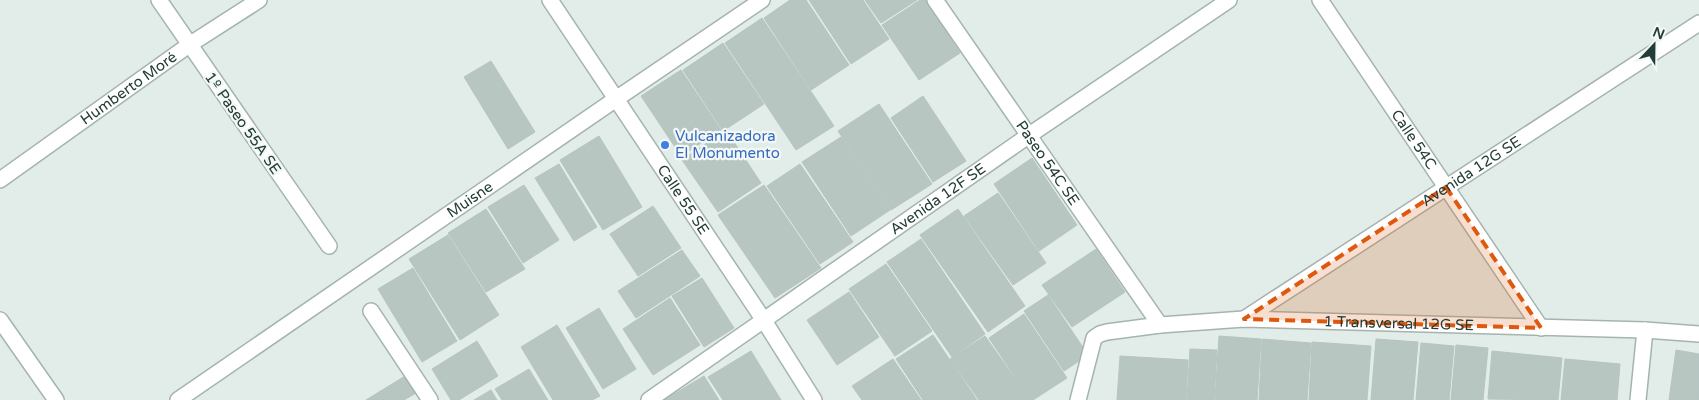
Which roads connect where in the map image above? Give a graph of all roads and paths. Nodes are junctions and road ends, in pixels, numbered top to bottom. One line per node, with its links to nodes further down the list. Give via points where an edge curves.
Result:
1 (159, 0): 9 (street, 1º Paseo 55A SE)
2 (259, 0): 9 (street, Humberto Moré)
3 (550, 0): 10 (street, Calle 55 SE)
4 (762, 0): 10 (street, Muisne)
5 (935, 0): 11 (street, Paseo 54C SE)
6 (1229, 0): 11 (street, Avenida 12F SE)
7 (1320, 0): 13 (street, Calle 54C)
8 (1699, 23): 13 (street, Avenida 12G SE)
9 (189, 45): 12 (street, Humberto Moré); 14 (street, 1º Paseo 55A SE)
10 (616, 99): 16 (street, Calle 55 SE); 24 (street, Muisne)
11 (1028, 136): 16 (street, Avenida 12F SE); 19 (street, Paseo 54C SE)
12 (0, 180)
13 (1446, 187): 17 (street, Avenida 12G SE); 20 (street, Calle 54C)
14 (329, 246)
15 (371, 311): 25 (street)
16 (764, 319): 26 (street, Avenida 12F SE); 27 (street, Calle 55 SE)
17 (1244, 319): 19 (street, 1 Transversal 12G SE); 20 (street, 1 Transversal 12G SE)
18 (0, 320): 23 (street)
19 (1160, 325): 28 (street, 1 Transversal 12G SE, via 1100,334 1094,338)
20 (1542, 328): 21 (street, 1 Transversal 12G SE)
21 (1645, 330): 22 (street, 1 Transversal 12G SE); 29 (street)
22 (1699, 334)
23 (56, 400)
24 (178, 400)
25 (430, 400)
26 (649, 400)
27 (814, 400)
28 (1078, 400)
29 (1638, 400)

